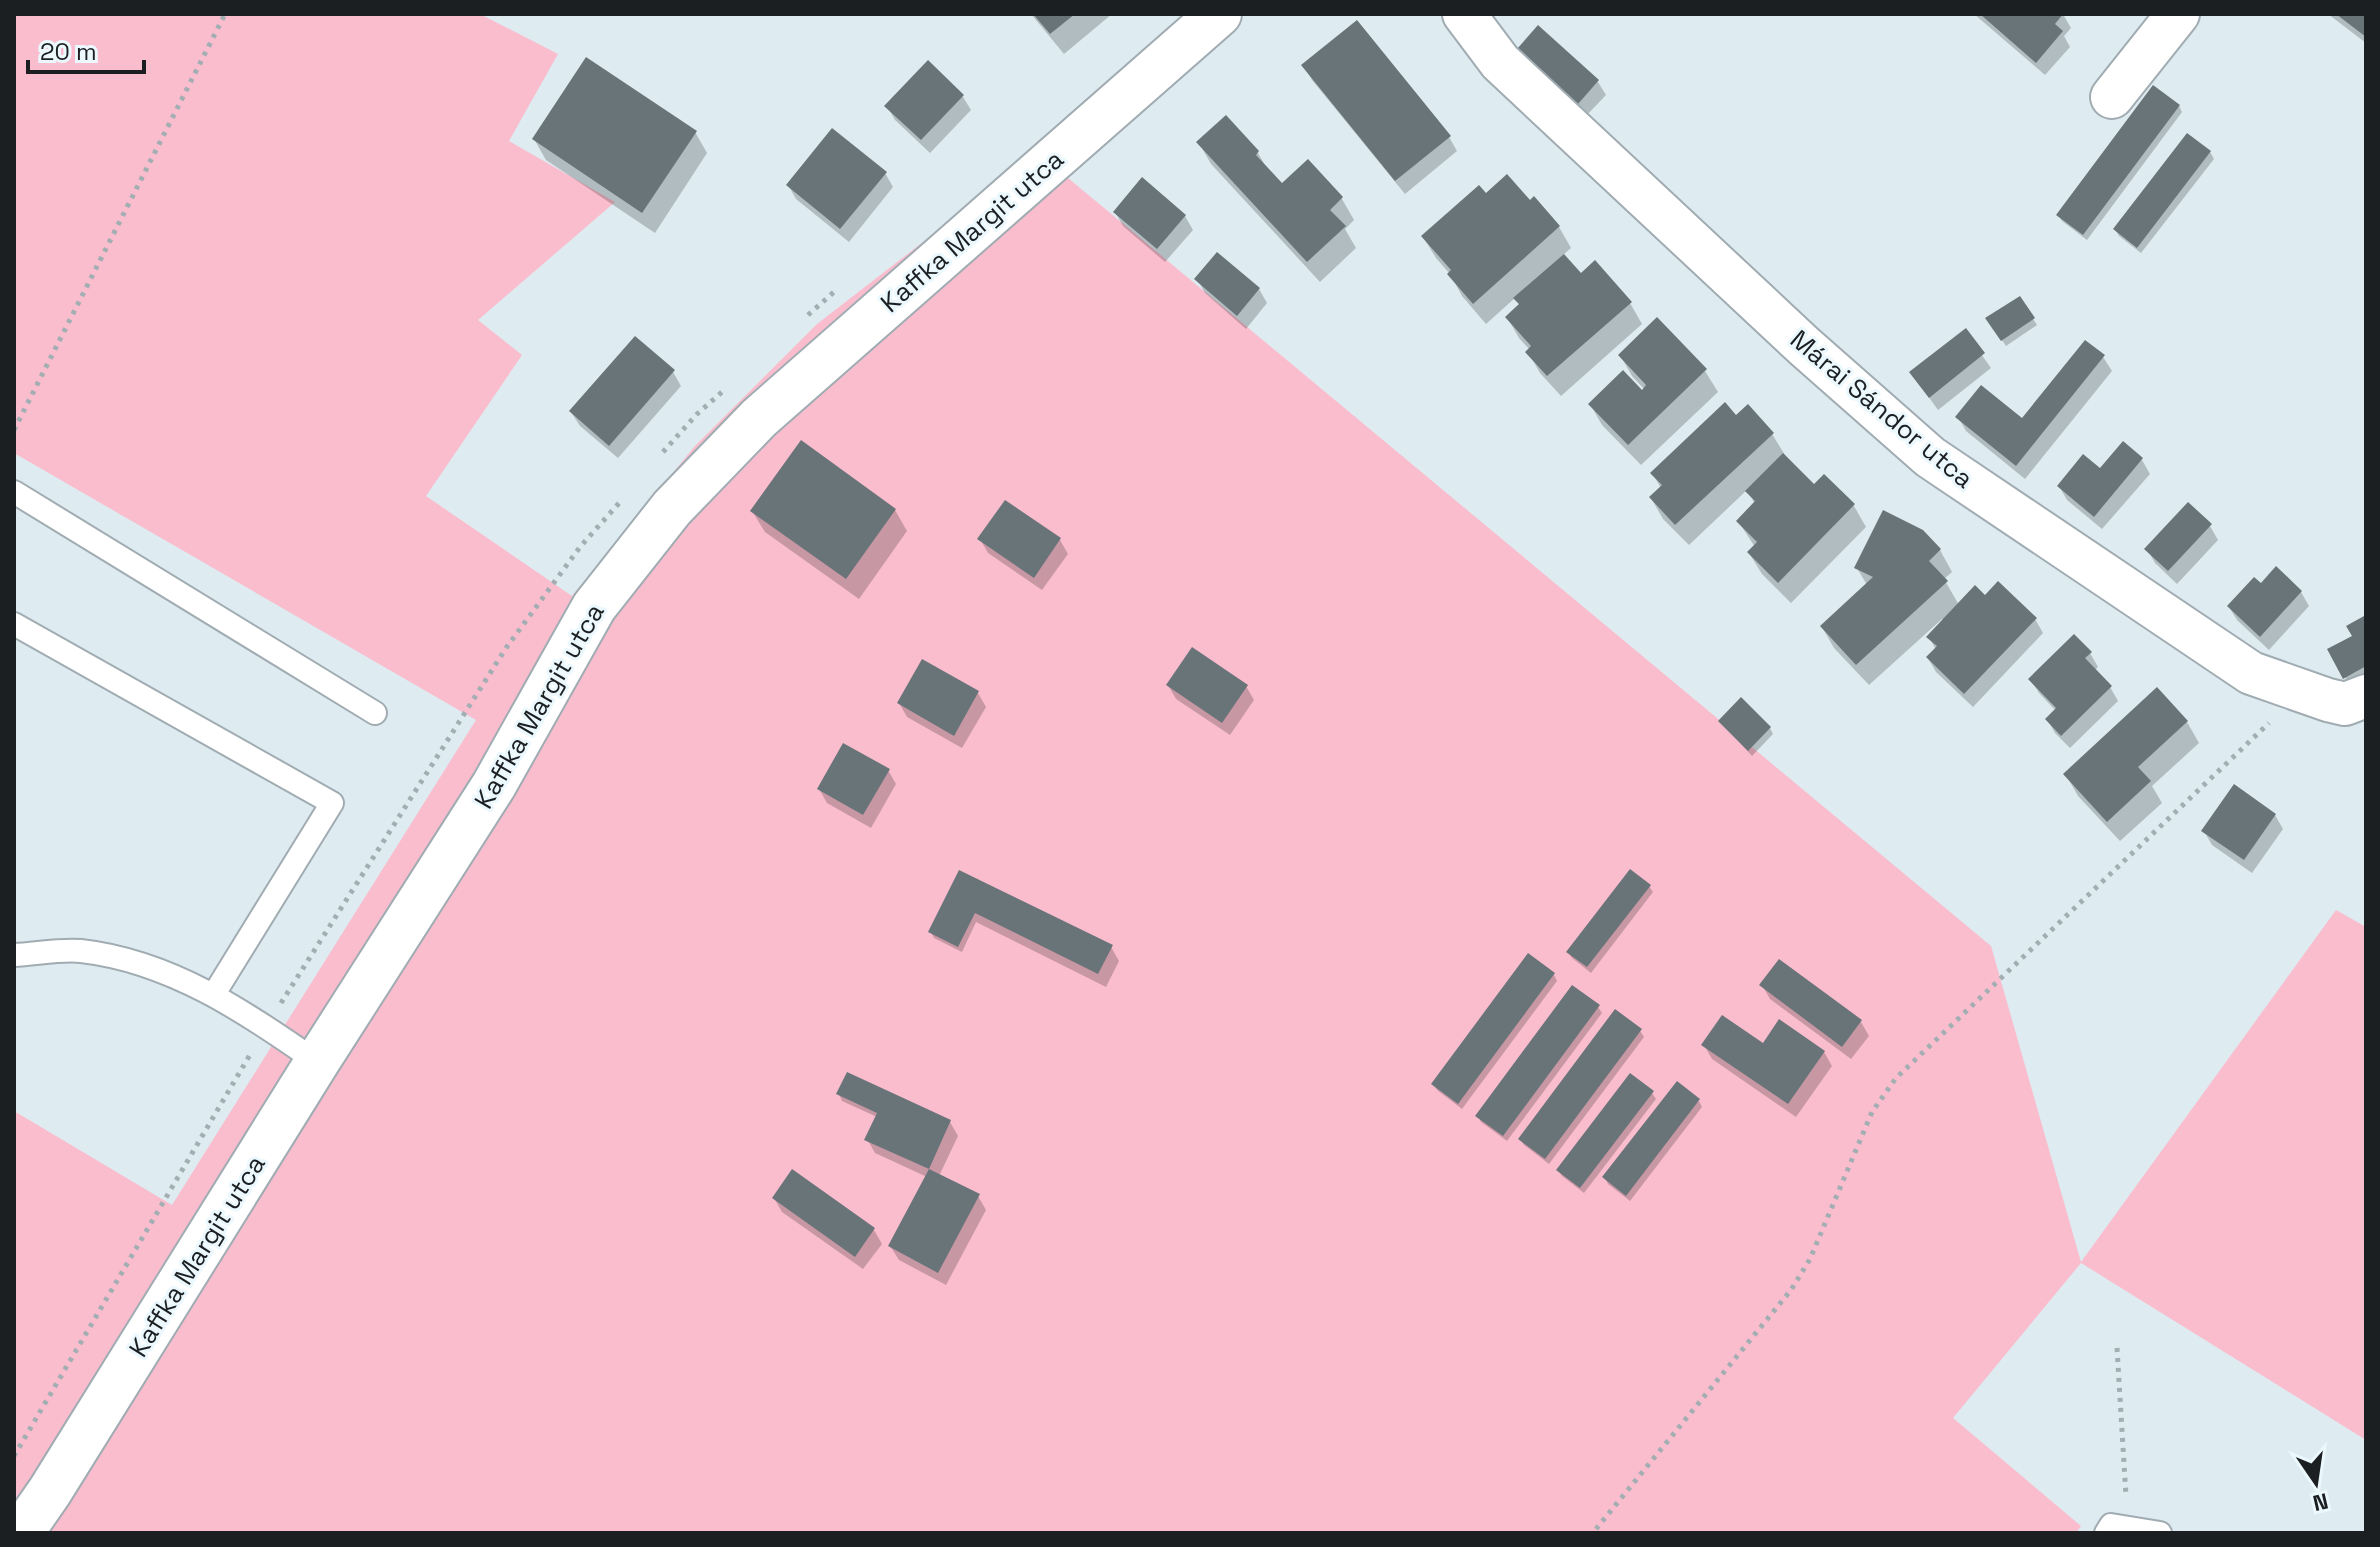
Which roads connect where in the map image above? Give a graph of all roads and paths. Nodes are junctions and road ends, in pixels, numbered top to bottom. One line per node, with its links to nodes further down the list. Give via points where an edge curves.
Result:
1 (225, 14): 6 (path)
2 (1219, 14): 14 (street, Kaffka Margit utca, via 759,418 672,508 594,607 494,785)
3 (1464, 14): 9 (street, Márai Sándor utca, via 1500,62 1930,457 2251,673 2345,704)
4 (2178, 14): 5 (street)
5 (2112, 97)
6 (14, 430)
7 (14, 492): 10 (lane)
8 (14, 624): 13 (lane, via 332,803)
9 (2366, 696)
10 (375, 713)
11 (2278, 715): 16 (path, via 1896,1078 1872,1112 1810,1259 1791,1290)
12 (14, 955): 13 (lane, via 78,951 128,959)
13 (214, 994): 14 (lane)
14 (317, 1062): 18 (street, Kaffka Margit utca)
15 (2117, 1348): 17 (path, via 2126,1500)
16 (1596, 1529)
17 (2109, 1529): 19 (lane)
18 (21, 1533)
19 (2160, 1533)

